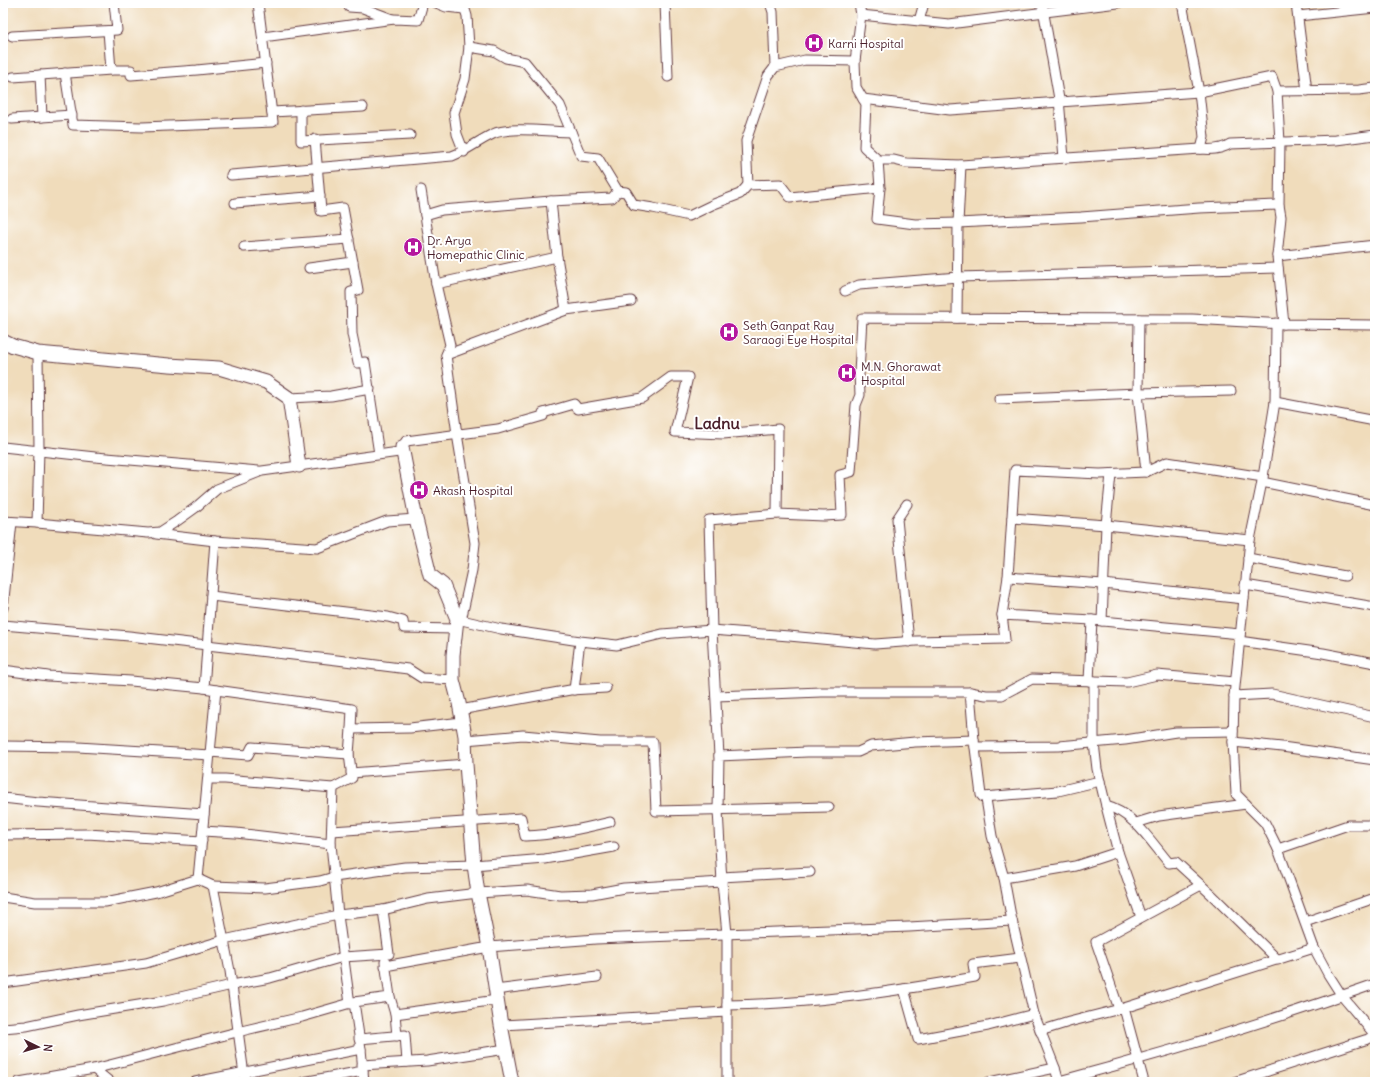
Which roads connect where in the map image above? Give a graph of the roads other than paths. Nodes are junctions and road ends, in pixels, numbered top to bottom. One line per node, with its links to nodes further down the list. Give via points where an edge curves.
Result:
1 (114, 3): 20 (street, via 117,30)
2 (259, 3): 22 (street)
3 (348, 3): 18 (street, via 349,7 363,8)
4 (423, 3): 18 (street, via 418,20)
5 (436, 3): 13 (street, via 446,8)
6 (665, 3): 31 (street)
7 (770, 3): 26 (street, via 773,12)
8 (859, 3): 16 (street)
9 (924, 3): 19 (street)
10 (1118, 3): 14 (street)
11 (1182, 3): 35 (street)
12 (1296, 3): 17 (street)
13 (463, 6): 23 (street, via 467,16)
14 (1042, 8): 19 (street, via 949,24); 37 (street)
15 (1375, 8): 17 (street)
16 (861, 15): 19 (street); 24 (street)
17 (1298, 16): 34 (street)
18 (394, 19): 22 (street)
19 (919, 21)
20 (108, 31): 21 (street); 27 (street)
21 (12, 36)
22 (263, 37): 25 (street)
23 (469, 47): 44 (street, via 494,51 506,58 525,62 560,105); 50 (street, via 465,79 454,113 457,134)
24 (855, 61): 26 (street, via 805,60); 36 (street, via 856,87)
25 (266, 63): 27 (street, via 131,75 131,70); 40 (street)
26 (775, 68): 56 (street, via 768,76 746,141)
27 (111, 70): 28 (street)
28 (65, 73): 29 (street); 41 (street)
29 (40, 75): 30 (street); 42 (street)
30 (13, 76)
31 (668, 77)
32 (1375, 88): 34 (street)
33 (1277, 91): 34 (street); 35 (street, via 1272,77); 48 (street)
34 (1307, 91)
35 (1199, 92): 37 (street); 49 (street, via 1204,136)
36 (863, 99): 37 (street, via 950,110); 52 (street, via 866,104 864,147)
37 (1059, 102): 51 (street)
38 (363, 107): 39 (street)
39 (300, 110): 40 (street); 47 (street, via 301,141)
40 (272, 112): 41 (street, via 273,122 142,127 74,125)
41 (72, 115): 42 (street)
42 (42, 117): 43 (street)
43 (12, 119)
44 (571, 132): 50 (street, via 508,130 494,133); 59 (street, via 581,156 598,158)
45 (410, 135): 47 (street)
46 (1375, 135): 48 (street, via 1336,140)
47 (315, 139): 54 (street)
48 (1280, 142): 49 (street, via 1230,144 1224,148); 63 (street)
49 (1200, 149): 51 (street)
50 (464, 152): 54 (street, via 452,156)
51 (1064, 158): 53 (street)
52 (878, 160): 53 (street); 57 (street)
53 (961, 165): 65 (street)
54 (318, 168): 55 (street); 60 (street)
55 (231, 176)
56 (748, 186): 57 (street, via 780,184 790,197); 59 (street, via 740,194 689,216 634,205 626,192)
57 (880, 188): 65 (street, via 877,219 915,224)
58 (421, 190): 64 (street)
59 (618, 191): 61 (street, via 612,198)
60 (320, 196): 62 (street); 66 (street, via 321,211 343,208)
61 (551, 201): 64 (street, via 442,210); 70 (street)
62 (235, 203)
63 (1279, 205): 65 (street); 69 (street, via 1281,217)
64 (425, 215): 75 (street)
65 (958, 223): 74 (street)
66 (349, 239): 68 (street); 71 (street)
67 (1375, 245): 69 (street)
68 (244, 247)
69 (1277, 256): 73 (street)
70 (557, 257): 75 (street); 78 (street)
71 (352, 262): 72 (street); 86 (street, via 358,290 351,292 352,334 358,363 366,362)
72 (309, 268)
73 (1278, 268): 74 (street); 81 (street)
74 (958, 277): 76 (street, via 859,285); 79 (street)
75 (436, 284): 85 (street, via 450,345)
76 (845, 291)
77 (631, 301): 78 (street)
78 (566, 310): 85 (street)
79 (956, 318): 80 (street); 105 (street, via 862,318 858,373 860,395 856,405 851,472 840,475 842,515)
80 (1139, 319): 81 (street); 88 (street)
81 (1280, 324): 82 (street); 91 (street)
82 (1375, 325)
83 (3, 341): 84 (street)
84 (38, 353): 89 (street, via 219,368 266,382); 96 (street)
85 (446, 355): 93 (street)
86 (370, 390): 89 (street, via 331,396); 97 (street)
87 (1231, 391): 88 (street)
88 (1138, 393): 90 (street); 100 (street)
89 (288, 398): 98 (street)
90 (999, 399)
91 (1275, 402): 92 (street); 102 (street)
92 (1375, 421)
93 (457, 434): 95 (street, via 406,440); 105 (street, via 498,429 574,404 578,409 642,398 672,377 688,376 675,432 723,434 778,429); 125 (street, via 475,543 472,570 462,616)
94 (3, 447): 96 (street)
95 (402, 447): 97 (street, via 399,452); 107 (street)
96 (39, 450): 99 (street); 109 (street)
97 (379, 454): 98 (street)
98 (299, 466): 99 (street)
99 (262, 471): 111 (street, via 217,489 160,532)
100 (1146, 472): 101 (street); 102 (street, via 1167,462)
101 (1111, 474): 106 (street, via 1014,470); 110 (street)
102 (1263, 479): 104 (street); 112 (street)
103 (907, 504): 130 (street, via 897,519)
104 (1375, 505)
105 (777, 514): 127 (street, via 709,520)
106 (1012, 518): 110 (street); 116 (street)
107 (416, 519): 113 (street, via 387,521 317,548); 125 (street, via 430,575 444,585)
108 (7, 522): 109 (street); 122 (street)
109 (38, 523): 111 (street)
110 (1106, 525): 112 (street); 117 (street)
111 (148, 533): 113 (street)
112 (1250, 540): 114 (street)
113 (215, 541): 119 (street)
114 (1248, 558): 115 (street); 118 (street)
115 (1345, 576)
116 (1008, 577): 117 (street); 123 (street)
117 (1103, 584): 120 (street); 124 (street)
118 (1245, 585): 120 (street); 121 (street)
119 (211, 596): 125 (street, via 388,617 403,621 404,628); 131 (street)
120 (1244, 599): 128 (street)
121 (1375, 607)
122 (3, 608)
123 (1002, 615): 124 (street); 130 (street, via 1005,639)
124 (1097, 620): 128 (street); 135 (street)
125 (458, 622): 129 (street); 134 (street, via 453,655)
126 (3, 625): 131 (street)
127 (712, 630): 129 (street, via 662,634 617,644); 130 (street, via 875,644); 142 (street)
128 (1240, 637): 132 (street); 136 (street)
129 (580, 641): 140 (street)
130 (909, 642)
131 (207, 645): 134 (street, via 408,669 422,678); 137 (street)
132 (1375, 663)
133 (3, 670): 137 (street)
134 (453, 680): 144 (street)
135 (1092, 681): 136 (street, via 1127,682 1157,675); 141 (street, via 1032,679 1002,695); 150 (street)
136 (1235, 682): 143 (street)
137 (204, 688): 139 (street)
138 (606, 688): 140 (street)
139 (216, 690): 146 (street, via 352,709); 153 (street)
140 (574, 690): 144 (street)
141 (970, 692): 142 (street, via 821,692); 151 (street)
142 (716, 696): 155 (street)
143 (1234, 696): 145 (street, via 1272,694); 147 (street)
144 (461, 716): 146 (street, via 410,728); 148 (street)
145 (1375, 717)
146 (351, 730): 154 (street)
147 (1233, 731): 149 (street); 150 (street, via 1176,732)
148 (465, 740): 157 (street); 167 (street, via 523,736 600,742 653,742 656,811)
149 (1233, 742): 156 (street); 164 (street, via 1236,794)
150 (1094, 743): 151 (street, via 1058,746); 160 (street)
151 (975, 744): 155 (street, via 915,742 871,746 858,752); 162 (street)
152 (3, 746): 153 (street)
153 (210, 754): 154 (street, via 248,755 252,747); 159 (street)
154 (349, 754): 158 (street)
155 (719, 756): 167 (street)
156 (1375, 760)
157 (466, 764): 158 (street); 169 (street)
158 (351, 773): 161 (street, via 352,778)
159 (208, 779): 161 (street); 168 (street)
160 (1100, 781): 162 (street, via 1058,791); 165 (street)
161 (334, 788): 174 (street)
162 (983, 797): 184 (street, via 986,799 992,836)
163 (3, 798): 168 (street)
164 (1246, 804): 171 (street, via 1159,816); 179 (street, via 1265,823)
165 (1106, 806): 171 (street); 180 (street)
166 (829, 807): 167 (street)
167 (718, 810): 186 (street)
168 (204, 814): 173 (street)
169 (472, 822): 170 (street, via 521,818 525,836 545,836); 174 (street); 181 (street)
170 (610, 822)
171 (1136, 823): 187 (street, via 1169,863 1176,862)
172 (1375, 825): 179 (street, via 1348,825)
173 (203, 831): 176 (street); 177 (street)
174 (332, 831): 177 (street)
175 (3, 835): 176 (street, via 87,834)
176 (202, 841): 185 (street)
177 (331, 844): 183 (street)
178 (614, 848): 181 (street, via 546,859)
179 (1278, 849): 196 (street)
180 (1118, 852): 184 (street, via 1075,866); 194 (street)
181 (474, 865): 183 (street, via 405,867); 189 (street)
182 (810, 872): 186 (street)
183 (334, 877): 188 (street, via 265,888); 193 (street)
184 (1004, 878): 195 (street)
185 (198, 879): 188 (street); 190 (street, via 156,892 105,902 35,902)
186 (722, 880): 189 (street, via 624,888 586,894 560,895 528,890); 197 (street)
187 (1201, 885): 194 (street); 204 (street)
188 (213, 886): 198 (street)
189 (478, 893): 192 (street, via 428,899); 199 (street)
190 (3, 897)
191 (1375, 898): 196 (street)
192 (383, 910): 193 (street); 201 (street, via 389,954)
193 (338, 915): 198 (street); 202 (street)
194 (1141, 917): 216 (street, via 1096,942)
195 (1012, 921): 197 (street); 203 (street)
196 (1305, 922): 200 (street)
197 (727, 934): 199 (street, via 596,938); 215 (street)
198 (224, 940): 207 (street, via 146,963); 209 (street)
199 (489, 948): 205 (street); 211 (street)
200 (1314, 948): 204 (street); 212 (street)
201 (383, 954): 202 (street); 205 (street)
202 (343, 957): 209 (street, via 270,978); 214 (street)
203 (1020, 958): 210 (street, via 973,964 975,977); 218 (street)
204 (1278, 960): 216 (street)
205 (386, 966): 213 (street)
206 (597, 977): 211 (street)
207 (3, 983)
208 (1375, 984): 212 (street)
209 (232, 985): 220 (street, via 163,1001); 222 (street)
210 (904, 990): 215 (street); 218 (street, via 918,1039 988,1026)
211 (496, 995): 217 (street); 219 (street)
212 (1342, 996): 223 (street); 228 (street)
213 (390, 997): 214 (street); 217 (street)
214 (352, 1003): 222 (street); 225 (street)
215 (727, 1008): 219 (street); 241 (street)
216 (1121, 1008): 221 (street); 228 (street)
217 (395, 1014): 224 (street)
218 (1034, 1014): 221 (street)
219 (501, 1025): 227 (street)
220 (3, 1028)
221 (1040, 1031): 231 (street)
222 (237, 1032): 232 (street); 233 (street)
223 (1375, 1035): 245 (street)
224 (397, 1036): 225 (street); 229 (street, via 404,1035)
225 (359, 1039): 226 (street)
226 (361, 1049): 230 (street); 233 (street)
227 (506, 1049): 229 (street); 240 (street)
228 (1138, 1060): 243 (street); 244 (street)
229 (407, 1062): 230 (street)
230 (362, 1068): 238 (street); 239 (street)
231 (1055, 1068): 242 (street); 243 (street)
232 (94, 1069): 234 (street); 235 (street)
233 (243, 1072): 236 (street); 237 (street)
234 (19, 1082)
235 (110, 1082)
236 (195, 1082)
237 (245, 1082)
238 (303, 1082)
239 (364, 1082)
240 (512, 1082)
241 (727, 1082)
242 (989, 1082)
243 (1059, 1082)
244 (1144, 1082)
245 (1234, 1082)

